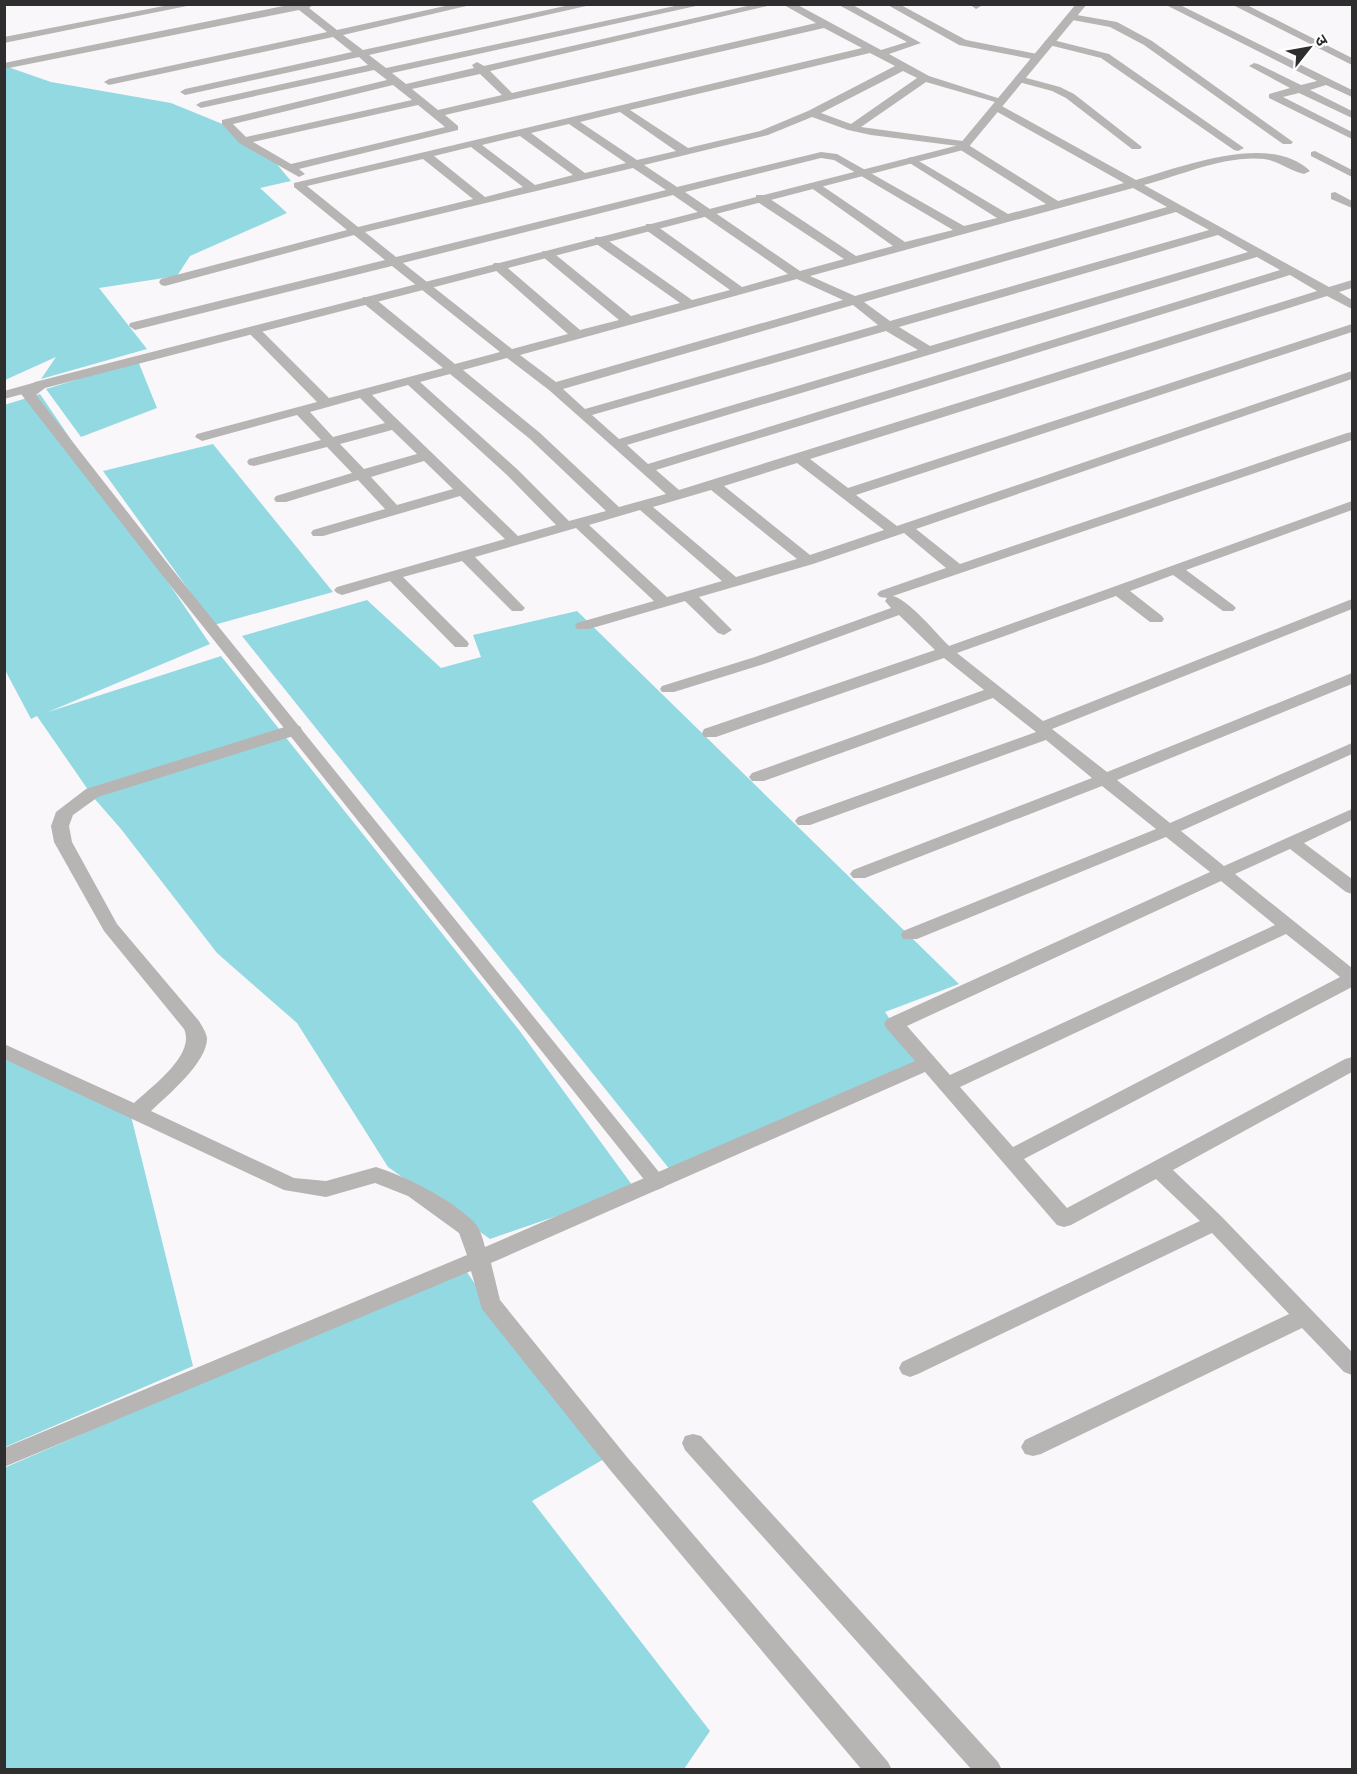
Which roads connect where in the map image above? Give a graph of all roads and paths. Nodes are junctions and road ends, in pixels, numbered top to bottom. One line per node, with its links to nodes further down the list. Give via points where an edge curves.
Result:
1 (192, 4): 17 (street)
2 (470, 4): 13 (street)
3 (591, 4): 20 (street)
4 (700, 4): 21 (street)
5 (771, 4): 28 (street)
6 (787, 4): 15 (street)
7 (842, 4): 19 (street, via 916,43)
8 (891, 4): 22 (street, via 963,43)
9 (1082, 4): 14 (street)
10 (1170, 4): 31 (street)
11 (1236, 4): 23 (street)
12 (304, 5): 16 (street); 24 (street)
13 (450, 6): 16 (street)
14 (1071, 17): 18 (street); 50 (street, via 1113,24 1148,43)
15 (822, 25): 19 (street); 37 (street)
16 (336, 33): 20 (street); 32 (street)
17 (4, 40)
18 (1049, 42): 22 (street); 54 (street, via 1105,56)
19 (874, 52): 26 (street); 41 (street)
20 (361, 53): 27 (street); 35 (street)
21 (463, 56): 27 (street); 28 (street)
22 (1037, 57): 30 (street)
23 (1353, 62)
24 (4, 66)
25 (1254, 66): 34 (street)
26 (902, 67): 29 (street); 42 (street)
27 (380, 69): 33 (street); 40 (street)
28 (483, 69): 33 (street); 37 (street)
29 (925, 78): 39 (street); 46 (street)
30 (1019, 78): 39 (street); 53 (street, via 1070,96)
31 (1327, 81): 34 (street); 36 (street)
32 (110, 82)
33 (399, 84): 38 (street); 49 (street, via 226,122)
34 (1297, 88): 44 (street); 48 (street, via 1273,96)
35 (185, 92)
36 (1353, 94)
37 (510, 97): 43 (street)
38 (420, 101): 43 (street); 49 (street)
39 (999, 104): 52 (street); 66 (street)
40 (201, 105)
41 (622, 109): 45 (street); 55 (street)
42 (812, 113): 46 (street); 55 (street, via 764,132)
43 (436, 114): 60 (street, via 454,128)
44 (1353, 115)
45 (572, 121): 47 (street); 59 (street)
46 (852, 128): 52 (street)
47 (522, 132): 51 (street); 64 (street)
48 (1353, 136)
49 (243, 141): 60 (street)
50 (1287, 142)
51 (474, 144): 57 (street); 68 (street)
52 (964, 146): 58 (street); 73 (street)
53 (1136, 147)
54 (1238, 148)
55 (686, 152): 59 (street)
56 (1315, 154): 63 (street)
57 (425, 155): 65 (street); 72 (street)
58 (912, 160): 62 (street); 77 (street)
59 (635, 164): 64 (street); 69 (street)
60 (290, 168): 65 (street)
61 (1304, 171): 66 (street, via 1277,159 1251,156)
62 (864, 172): 67 (street); 69 (street, via 837,157 820,155); 79 (street)
63 (1353, 174)
64 (583, 177): 68 (street)
65 (311, 182): 80 (street, via 298,185)
66 (1134, 184): 73 (street); 75 (street)
67 (814, 185): 71 (street); 83 (street)
68 (533, 189): 72 (street)
69 (674, 191): 76 (street); 87 (street)
70 (1335, 196): 74 (street)
71 (760, 198): 76 (street); 86 (street)
72 (483, 201): 80 (street)
73 (1056, 205): 77 (street)
74 (1353, 205)
75 (1177, 208): 81 (street); 97 (street)
76 (704, 213): 78 (street); 90 (street)
77 (1006, 218): 79 (street)
78 (650, 227): 82 (street); 94 (street)
79 (962, 230): 83 (street)
80 (356, 231): 87 (street); 91 (street)
81 (1219, 231): 84 (street); 102 (street)
82 (599, 240): 85 (street); 98 (street)
83 (903, 247): 86 (street)
84 (1258, 253): 89 (street); 106 (street)
85 (547, 254): 88 (street); 100 (street)
86 (854, 260): 90 (street)
87 (394, 261): 93 (street); 101 (street)
88 (498, 266): 93 (street); 105 (street)
89 (1290, 271): 95 (street); 126 (street)
90 (798, 275): 94 (street); 97 (street)
91 (165, 282)
92 (1353, 284): 95 (street)
93 (424, 286): 96 (street); 107 (street)
94 (740, 291): 98 (street)
95 (1329, 292): 99 (street); 124 (street)
96 (368, 300): 104 (street); 108 (street)
97 (855, 301): 102 (street); 112 (street)
98 (689, 304): 100 (street)
99 (1353, 305)
100 (629, 321): 105 (street)
101 (135, 326)
102 (888, 326): 106 (street); 117 (street)
103 (1353, 328): 130 (street)
104 (253, 330): 111 (street); 115 (street)
105 (577, 335): 107 (street)
106 (929, 351): 122 (street)
107 (509, 353): 108 (street); 112 (street)
108 (450, 369): 110 (street); 136 (street, via 535,436)
109 (1353, 375): 138 (street)
110 (410, 380): 113 (street); 137 (street)
111 (39, 385): 114 (street); 163 (street, via 28,394)
112 (554, 387): 117 (street)
113 (362, 393): 115 (street); 118 (street)
114 (4, 396)
115 (326, 403): 116 (street)
116 (300, 410): 119 (street); 121 (street)
117 (582, 414): 122 (street)
118 (395, 425): 121 (street); 123 (street)
119 (202, 436)
120 (1353, 436): 144 (street)
121 (332, 442): 125 (street); 127 (street)
122 (616, 444): 126 (street)
123 (427, 455): 127 (street); 129 (street)
124 (798, 458): 128 (street); 130 (street)
125 (254, 462)
126 (646, 469): 131 (street)
127 (362, 474): 132 (street); 135 (street)
128 (713, 485): 131 (street); 142 (street)
129 (463, 490): 135 (street); 140 (street)
130 (845, 494): 138 (street)
131 (676, 495): 133 (street)
132 (280, 499)
133 (642, 505): 136 (street); 146 (street)
134 (1353, 505): 143 (street)
135 (395, 511): 139 (street)
136 (616, 512): 137 (street)
137 (573, 524): 140 (street); 150 (street)
138 (899, 529): 142 (street); 144 (street)
139 (318, 532)
140 (515, 541): 141 (street)
141 (465, 555): 145 (street); 152 (street)
142 (808, 561): 146 (street)
143 (1174, 569): 148 (street); 153 (street)
144 (958, 570): 154 (street, via 885,594)
145 (393, 575): 147 (street); 158 (street)
146 (733, 582): 149 (street)
147 (342, 590)
148 (1119, 590): 155 (street); 159 (street)
149 (687, 596): 150 (street); 157 (street)
150 (664, 602): 156 (street)
151 (1353, 604): 164 (street)
152 (517, 608)
153 (1228, 608)
154 (902, 609): 159 (street); 161 (street)
155 (1156, 619)
156 (583, 626)
157 (724, 630)
158 (461, 644)
159 (946, 652): 162 (street); 165 (street)
160 (1353, 678): 168 (street)
161 (668, 689)
162 (995, 692): 164 (street); 167 (street)
163 (294, 730): 183 (street, via 105,788 65,812 60,826 63,842 110,927 198,1038 196,1049 179,1071); 186 (street)
164 (1044, 731): 168 (street); 170 (street)
165 (710, 733)
166 (1353, 748): 171 (street)
167 (758, 777)
168 (1104, 779): 171 (street); 173 (street)
169 (1353, 814): 172 (street)
170 (804, 822)
171 (1169, 830): 174 (street); 177 (street)
172 (1292, 842): 174 (street); 175 (street)
173 (859, 874)
174 (1223, 874): 176 (street); 180 (street, via 894,1024)
175 (1353, 888)
176 (1288, 926): 178 (street); 182 (street)
177 (910, 935)
178 (1353, 978): 184 (street)
179 (4, 1051): 183 (street)
180 (928, 1063): 182 (street); 186 (street)
181 (1353, 1064): 185 (street)
182 (947, 1084): 184 (street)
183 (136, 1113): 188 (street, via 291,1185 327,1189 376,1175 391,1179 468,1228)
184 (1010, 1157): 185 (street, via 1064,1219)
185 (1158, 1168): 187 (street)
186 (657, 1182): 188 (street)
187 (1215, 1223): 189 (street); 191 (street)
188 (479, 1259): 194 (street); 195 (street, via 490,1303 619,1464)
189 (1306, 1316): 190 (street); 193 (street)
190 (1353, 1366)
191 (910, 1368)
192 (693, 1443): 196 (street)
193 (1033, 1447)
194 (4, 1458)
195 (879, 1770)
196 (989, 1770)

